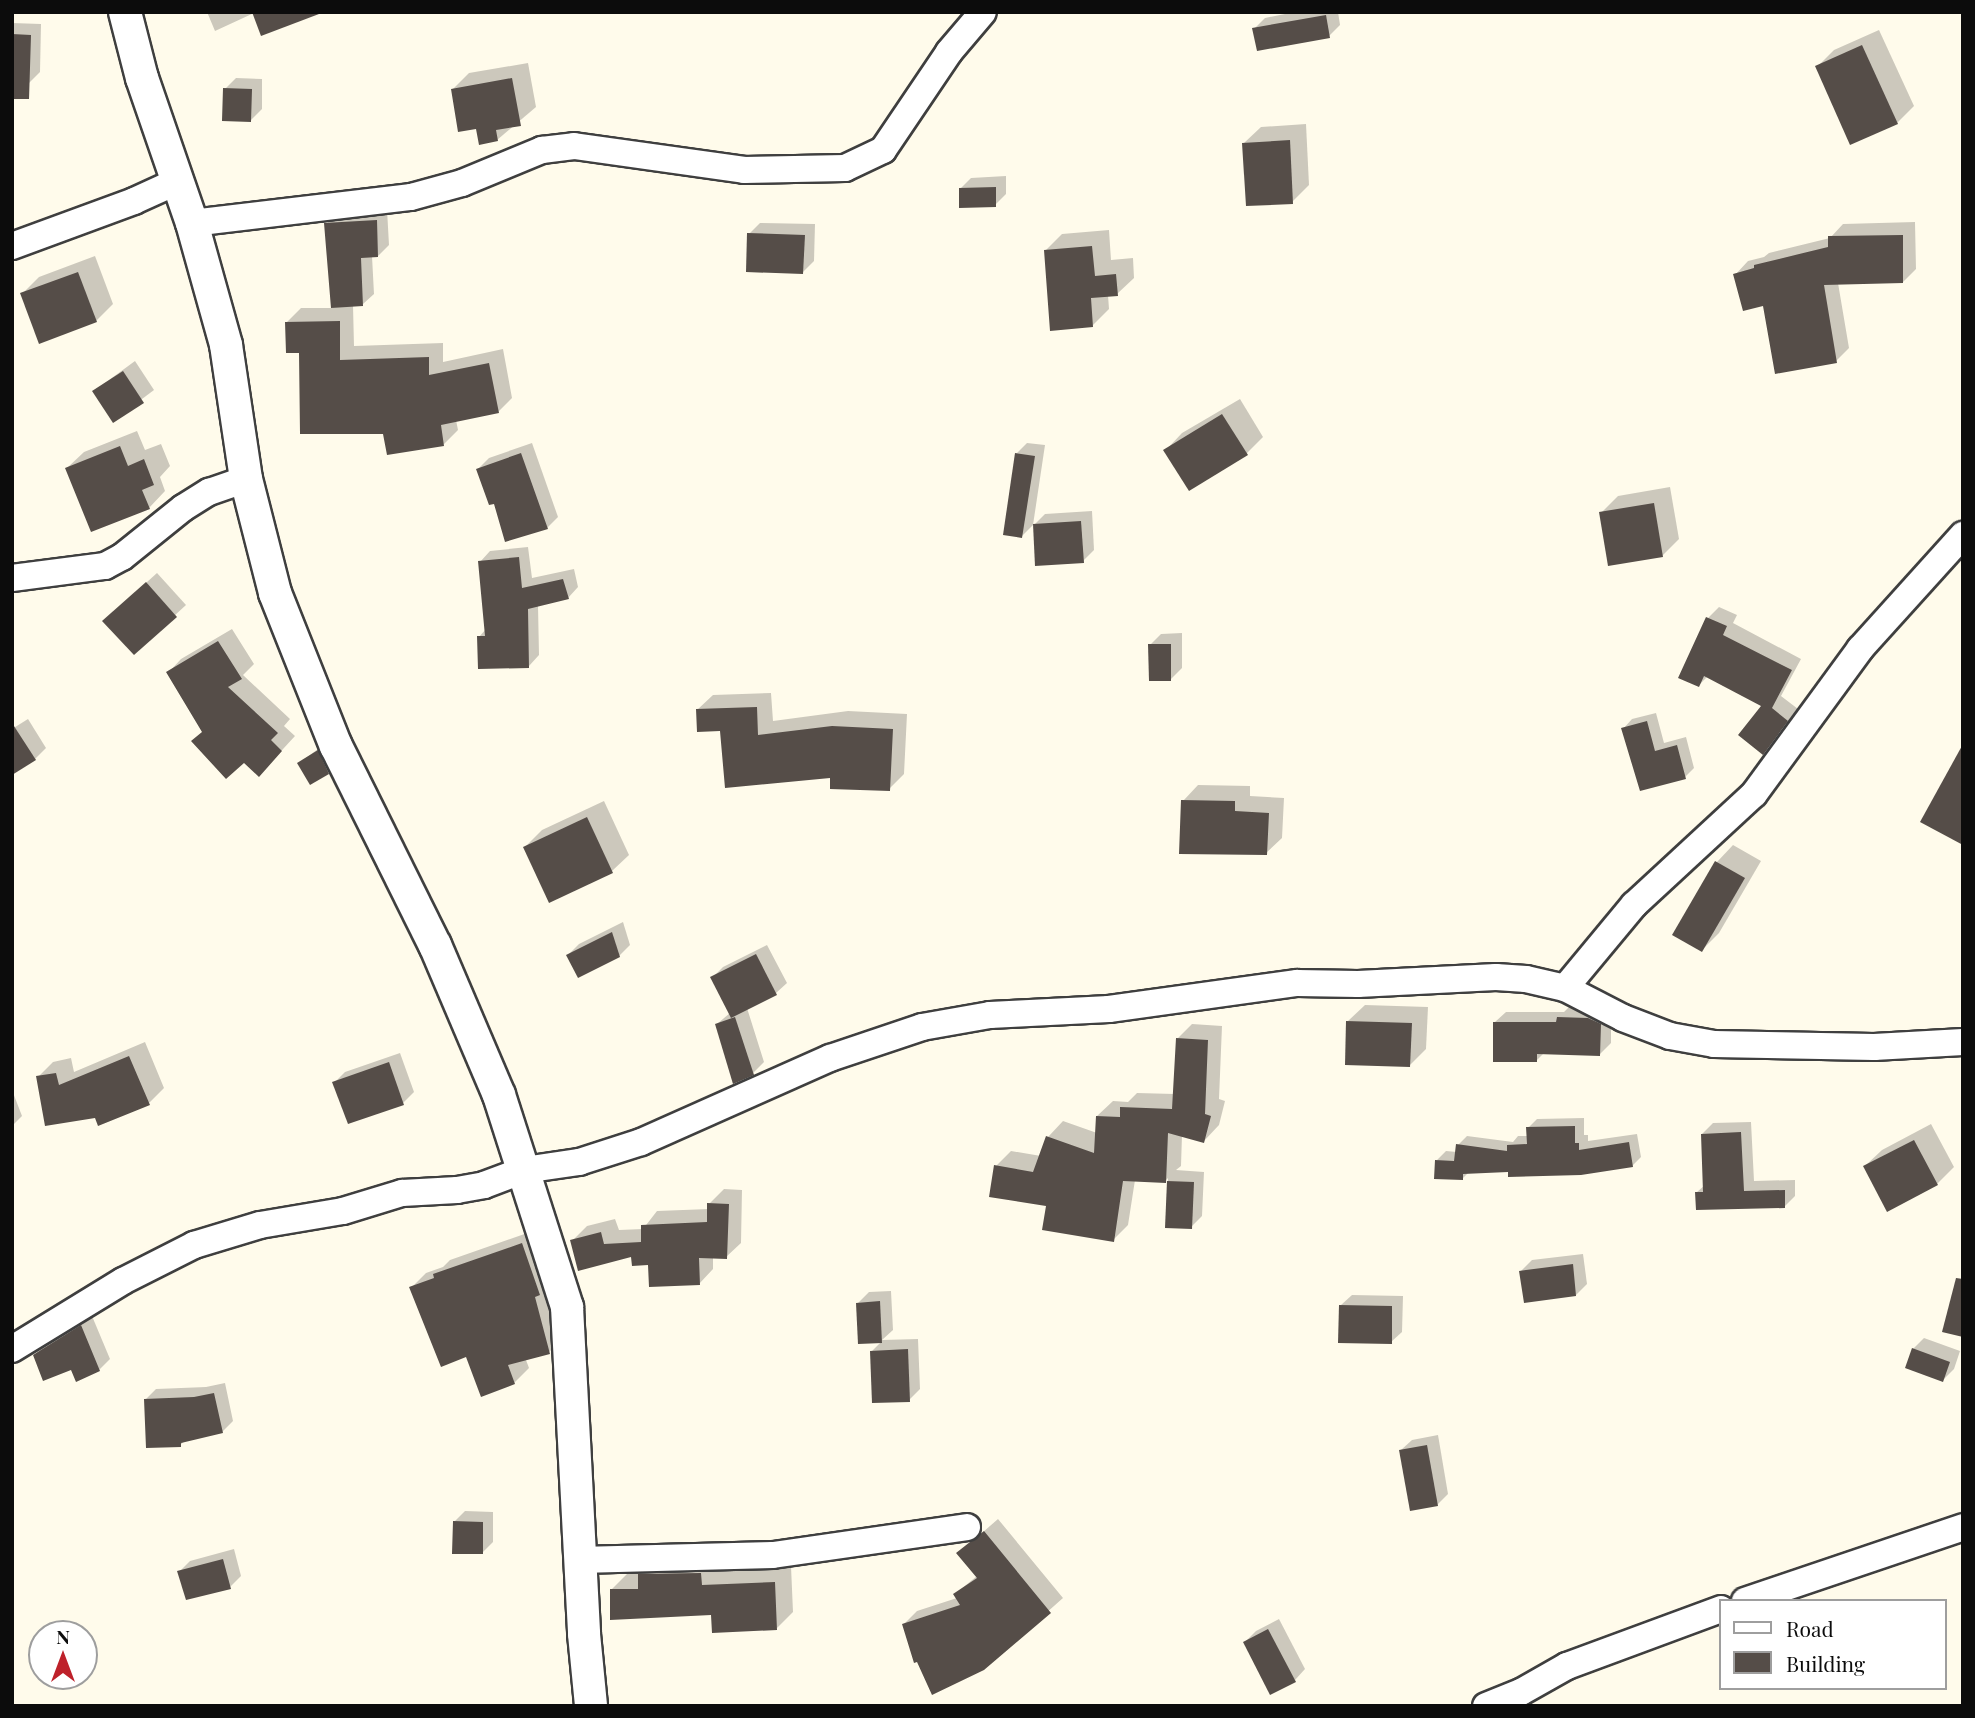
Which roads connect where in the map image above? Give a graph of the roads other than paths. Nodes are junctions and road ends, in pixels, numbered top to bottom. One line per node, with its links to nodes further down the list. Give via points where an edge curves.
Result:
1 (125, 12): 3 (street, via 142,78)
2 (983, 12): 4 (street, via 949,52 883,150 845,168 744,170 574,146 542,150 462,183 411,197)
3 (178, 181): 4 (street); 5 (street)
4 (192, 223): 6 (street, via 226,345)
5 (12, 246)
6 (246, 479): 8 (street, via 209,492 104,566); 11 (street, via 275,593 336,746 435,945 499,1095)
7 (1963, 535): 9 (street, via 1860,649 1754,794 1634,905)
8 (12, 578)
9 (1565, 988): 10 (street, via 1623,1018 1671,1036 1714,1044); 11 (street, via 1496,977 1297,983 1109,1009 990,1015 922,1027 830,1058 641,1142 579,1162)
10 (1963, 1042)
11 (524, 1170): 12 (street, via 484,1185 402,1192 344,1211 260,1225 194,1245 123,1281); 15 (street, via 566,1307)
12 (12, 1349)
13 (967, 1527): 15 (street, via 772,1555)
14 (1963, 1527): 16 (street)
15 (579, 1560): 18 (street)
16 (1751, 1599)
17 (1720, 1609): 19 (street, via 1567,1666)
18 (591, 1706)
19 (1486, 1706)

